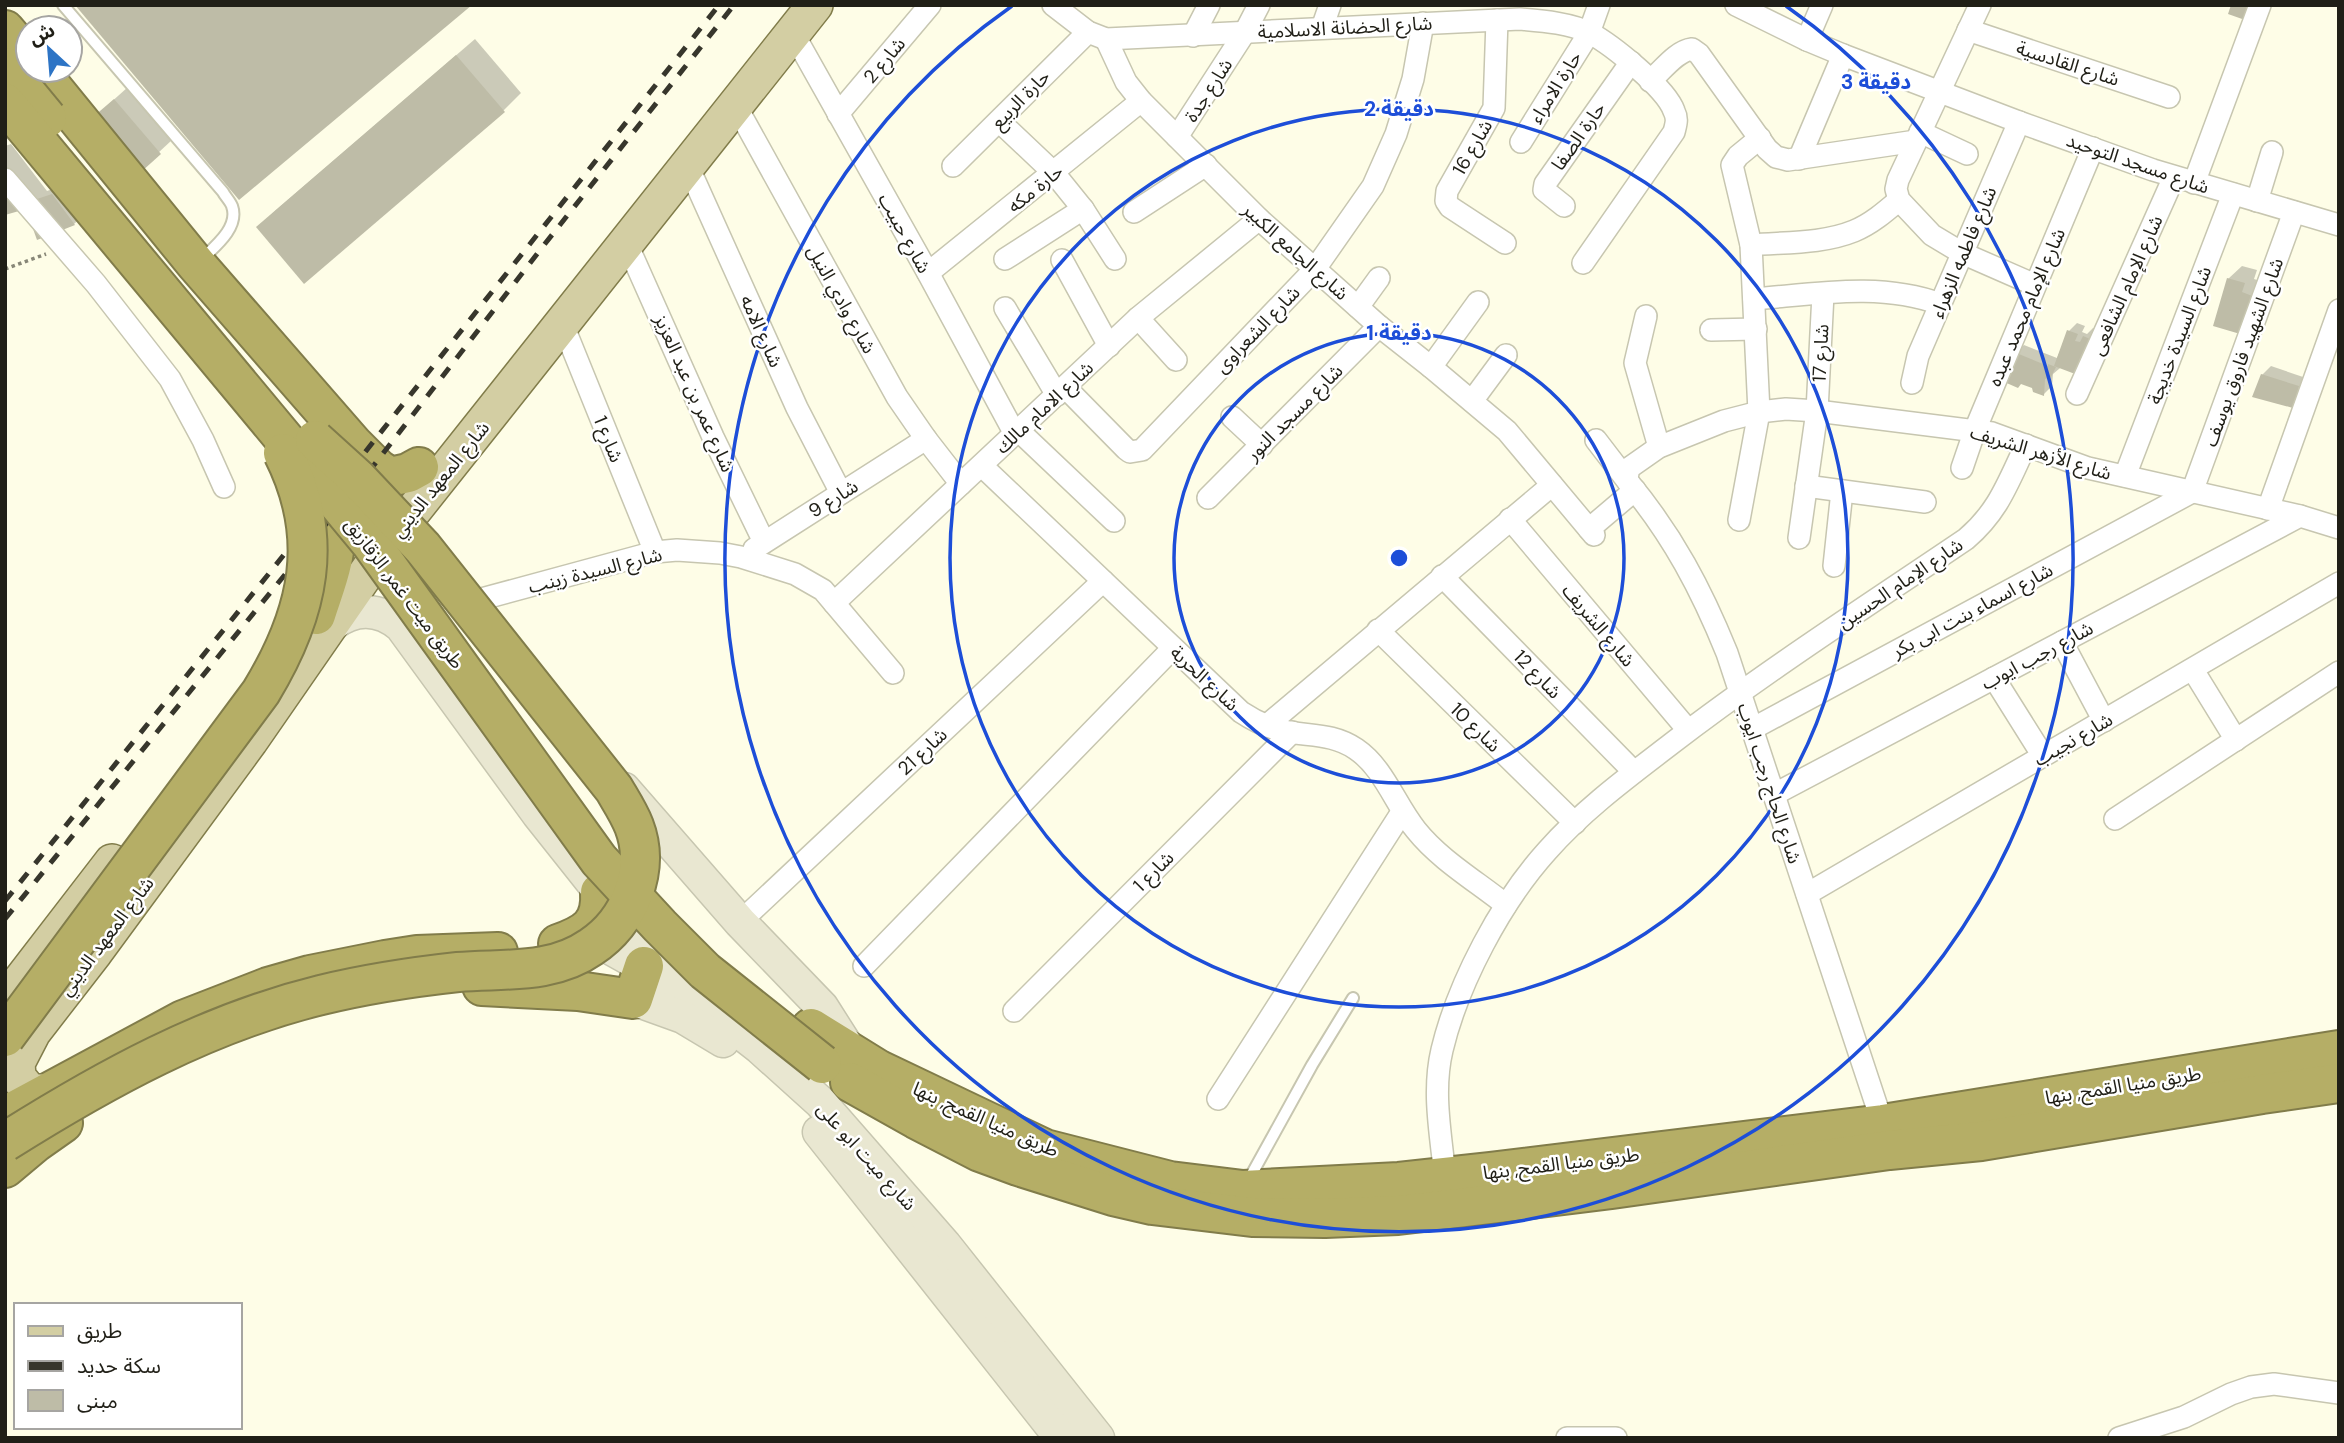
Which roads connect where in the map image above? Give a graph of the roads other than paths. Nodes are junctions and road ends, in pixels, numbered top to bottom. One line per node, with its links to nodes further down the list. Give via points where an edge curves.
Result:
1 (63, 5): 69 (lane, via 233,208 225,237)
2 (815, 5): 14 (main road, شارع المعهد الديني)
3 (930, 5): 34 (street, شارع 2)
4 (1053, 5): 21 (street, شارع الجامع الكبير)
5 (1209, 5): 22 (street)
6 (1259, 5): 19 (street, شارع جدة)
7 (1330, 5): 17 (street)
8 (1599, 5): 20 (street, حارة الامراء)
9 (1822, 5): 23 (street)
10 (1980, 5): 18 (street)
11 (2260, 5): 51 (street, شارع الإمام الشافعى)
12 (1745, 7): 23 (street, شارع مسجد التوحيد)
13 (1384, 15): 16 (street, شارع الحضانة الاسلامية); 17 (street, شارع الحضانة الاسلامية)
14 (791, 19): 33 (main road, شارع المعهد الديني); 34 (street, شارع حبيب); 110 (main road, شارع المعهد الديني)
15 (1497, 20): 16 (street, شارع الحضانة الاسلامية); 20 (street, شارع الحضانة الاسلامية, via 1546,21); 61 (street, شارع 16, via 1493,108 1447,191 1446,201)
16 (1423, 23): 70 (street, شارع الشعراوى, via 1413,79 1396,134 1373,186)
17 (1322, 28): 19 (street, شارع الحضانة الاسلامية)
18 (1968, 30): 29 (street); 30 (street, شارع القادسية)
19 (1245, 32): 22 (street, شارع الحضانة الاسلامية); 38 (street, شارع جدة)
20 (1589, 33): 25 (street, شارع الحضانة الاسلامية); 41 (street, حارة الامراء)
21 (1097, 36): 22 (street, شارع الحضانة الاسلامية); 31 (street, شارع الجامع الكبير); 35 (street, حارة الربيع)
22 (1193, 36)
23 (1807, 40): 24 (street, شارع مسجد التوحيد)
24 (1843, 55): 29 (street, شارع مسجد التوحيد); 45 (street)
25 (1630, 62): 27 (street, شارع الحضانة الاسلامية); 55 (street, حارة الصفا, via 1545,184 1544,190)
26 (5, 67): 102 (highway, طريق ميت غمر, الزقازيق, bridge)
27 (1650, 81): 40 (street, via 1692,49); 68 (street, شارع الحضانة الاسلامية, via 1674,108 1674,132)
28 (49, 84): 69 (highway)
29 (1939, 92): 36 (street, شارع مسجد التوحيد); 39 (street)
30 (2169, 97)
31 (1141, 101): 38 (street, شارع الجامع الكبير); 49 (street, حارة مكه)
32 (5, 103): 94 (highway, طريق ميت غمر, الزقازيق, bridge)
33 (736, 106): 47 (main road, شارع المعهد الديني); 101 (street, شارع وادي النيل, via 897,397)
34 (838, 114): 71 (street, شارع حبيب)
35 (999, 121): 48 (street, حارة الربيع); 49 (street)
36 (2019, 122): 42 (street, شارع مسجد التوحيد); 64 (street, شارع فاطمه الزهراء)
37 (5, 132): 139 (highway, طريق ميت غمر, الزقازيق, via 206,364 329,521 335,552)
38 (1177, 137): 46 (street, شارع الجامع الكبير)
39 (1918, 137): 44 (street); 45 (street); 53 (street, via 1898,180)
40 (1759, 138): 45 (street, via 1776,157); 63 (street, via 1732,165)
41 (1521, 142)
42 (2092, 148): 51 (street, شارع مسجد التوحيد); 73 (street, شارع الإمام محمد عبده)
43 (2272, 152): 54 (street)
44 (1967, 154)
45 (1799, 159)
46 (1206, 165): 57 (street); 59 (street, شارع الجامع الكبير)
47 (688, 166): 62 (main road, شارع المعهد الديني); 118 (street, شارع الامه, via 797,408)
48 (953, 166)
49 (1054, 173): 56 (street); 71 (street, حارة مكه)
50 (5, 179): 115 (street, via 170,379)
51 (2184, 180): 52 (street, شارع مسجد التوحيد); 93 (street, شارع الإمام الشافعى)
52 (2233, 194): 54 (street, شارع مسجد التوحيد); 109 (street, شارع السيدة خديجة)
53 (1899, 200): 63 (street, via 1878,218 1827,239); 64 (street, via 1932,235)
54 (2257, 201): 58 (street, شارع مسجد التوحيد)
55 (1564, 206)
56 (1083, 209): 65 (street); 67 (street)
57 (1134, 212)
58 (2294, 212): 60 (street, شارع مسجد التوحيد); 117 (street, شارع الشهيد فاروق يوسف)
59 (1259, 219): 70 (street, شارع الجامع الكبير); 82 (street, شارع الامام مالك)
60 (2339, 225)
61 (1505, 243)
62 (627, 244): 83 (main road, شارع المعهد الديني); 129 (street, شارع عمر بن عبد العزيز)
63 (1751, 245): 75 (street)
64 (1962, 253): 73 (street); 77 (street, شارع فاطمه الزهراء)
65 (1005, 259)
66 (1062, 260): 87 (street)
67 (1115, 260)
68 (1583, 263)
69 (196, 264): 110 (highway, via 378,469 390,477 408,474)
70 (1315, 269): 78 (street, شارع الجامع الكبير); 92 (street, شارع الشعراوى, via 1142,450 1130,452)
71 (928, 273): 100 (street, شارع حبيب)
72 (1379, 278): 78 (street)
73 (2035, 285): 99 (street, شارع الإمام محمد عبده)
74 (1823, 294): 75 (street); 77 (street, via 1884,291); 96 (street, شارع 17)
75 (1754, 299): 85 (street)
76 (1478, 302): 90 (street)
77 (1940, 304): 91 (street, شارع فاطمه الزهراء)
78 (1358, 307): 84 (street, شارع الجامع الكبير)
79 (1004, 308): 92 (street, شارع الشعراوى)
80 (2339, 310): 121 (street)
81 (1646, 316): 106 (street, via 1635,363)
82 (1138, 318): 87 (street, شارع الامام مالك); 89 (street)
83 (564, 325): 110 (main road, شارع المعهد الديني); 130 (street, شارع 1)
84 (1379, 326): 90 (street, شارع الجامع الكبير); 104 (street, شارع مسجد النور)
85 (1756, 329): 86 (street); 97 (street)
86 (1711, 330)
87 (1109, 346): 92 (street, شارع الامام مالك)
88 (1506, 355): 95 (street)
89 (1177, 360)
90 (1431, 367): 95 (street, شارع الجامع الكبير)
91 (1912, 383)
92 (1061, 391): 100 (street, شارع الامام مالك)
93 (2077, 394)
94 (247, 395): 170 (highway, bridge, via 295,477 309,546 300,612 282,658 261,692); 171 (highway, طريق ميت غمر, الزقازيق, bridge, via 370,542 599,860 705,971)
95 (1472, 401): 112 (street, شارع الجامع الكبير, via 1507,431)
96 (1817, 411): 97 (street, شارع الأزهر الشريف); 99 (street, شارع الأزهر الشريف); 114 (street, شارع 17)
97 (1759, 412): 106 (street, شارع الأزهر الشريف); 124 (street)
98 (1233, 417): 104 (street)
99 (1975, 430): 105 (street, شارع الأزهر الشريف); 108 (street, شارع الإمام محمد عبده)
100 (1017, 432): 107 (street, شارع الامام مالك); 125 (street, شارع حبيب)
101 (926, 439): 111 (street, شارع وادي النيل); 118 (street, شارع 9)
102 (314, 440): 171 (highway, طريق ميت غمر, الزقازيق, bridge, via 649,885 719,958); 180 (highway, bridge, via 357,478 432,558 614,789 638,841 639,871 631,900 603,938 569,960 538,968 391,981 279,1006 153,1057)
103 (1596, 440): 113 (street, شارع الحاج رجب ايوب)
104 (1262, 445): 119 (street, شارع مسجد النور)
105 (2026, 445): 109 (street, شارع الأزهر الشريف); 147 (street, شارع الإمام الحسين, via 1984,524)
106 (1659, 447): 113 (street, via 1629,468 1627,478)
107 (982, 466): 111 (street, شارع الامام مالك); 134 (street, شارع الحرية)
108 (1962, 468)
109 (2125, 476): 117 (street, شارع الأزهر الشريف)
110 (425, 479): 128 (street); 139 (main road, شارع المعهد الديني, via 394,500)
111 (961, 485): 136 (street, شارع الامام مالك)
112 (1552, 485): 113 (street, شارع الجامع الكبير, via 1592,532); 123 (street)
113 (1632, 486): 147 (street, شارع الحاج رجب ايوب, via 1659,520 1697,584)
114 (1806, 486): 116 (street); 127 (street, شارع 17)
115 (225, 487)
116 (1842, 491): 120 (street); 132 (street)
117 (2192, 492): 121 (street, شارع الأزهر الشريف); 150 (street, شارع اسماء بنت ابى بكر)
118 (841, 493): 129 (street, شارع 9)
119 (1208, 498)
120 (1925, 502)
121 (2268, 509): 122 (street, شارع الأزهر الشريف)
122 (2300, 516): 126 (street, شارع الأزهر الشريف); 141 (street, شارع رجب ايوب)
123 (1510, 519): 133 (street); 151 (street, شارع الشريف)
124 (1739, 520)
125 (1114, 522)
126 (2339, 528)
127 (1799, 538)
128 (428, 539): 137 (street); 138 (street, via 407,546 391,561 383,581)
129 (764, 542): 131 (street, شارع 9)
130 (655, 552): 131 (street, شارع السيدة زينب, via 698,550); 137 (street, شارع السيدة زينب)
131 (741, 557): 136 (street, شارع السيدة زينب, via 805,578)
132 (1834, 566)
133 (1442, 576): 140 (street); 155 (street, شارع 12)
134 (1103, 581): 142 (street, شارع الحرية); 163 (street, شارع 21)
135 (2339, 583): 143 (street, شارع نجيب)
136 (834, 603): 145 (street, شارع السيدة زينب)
137 (463, 604): 163 (street)
138 (386, 615): 139 (street, via 361,611); 160 (street, via 401,626)
139 (325, 620): 168 (main road, شارع المعهد الديني, via 232,706); 174 (main road, شارع المعهد الديني, via 96,952 33,1032 18,1063 18,1077 34,1092)
140 (1378, 630): 149 (street); 159 (street, شارع 10)
141 (2062, 642): 146 (street, شارع رجب ايوب); 148 (street)
142 (1173, 648): 149 (street, شارع الحرية, via 1241,712); 165 (street)
143 (2193, 670): 148 (street, شارع نجيب); 153 (street)
144 (2339, 672): 153 (street)
145 (893, 673)
146 (1994, 678): 154 (street); 156 (street, شارع رجب ايوب)
147 (1740, 692): 150 (street, شارع الحاج رجب ايوب); 151 (street, شارع الإمام الحسين)
148 (2104, 721): 154 (street, شارع نجيب)
149 (1266, 726): 152 (street, شارع الحرية)
150 (1752, 729): 156 (street, شارع الحاج رجب ايوب)
151 (1688, 730): 155 (street, شارع الإمام الحسين)
152 (1292, 732): 157 (street, شارع الحرية, via 1331,737 1355,748 1375,766); 169 (street, شارع 1)
153 (2236, 740): 158 (street)
154 (2043, 756): 161 (street, شارع نجيب)
155 (1634, 772): 159 (street, شارع الإمام الحسين)
156 (1774, 794): 161 (street, شارع الحاج رجب ايوب)
157 (1402, 812): 162 (street, شارع الحرية, via 1430,847); 176 (street)
158 (2115, 819)
159 (1575, 823): 162 (street, شارع الإمام الحسين, via 1546,851)
160 (600, 892): 164 (highway, via 596,920); 175 (street, via 672,968 836,1089)
161 (1807, 894): 179 (street, شارع الحاج رجب ايوب)
162 (1506, 905): 182 (street, شارع الإمام الحسين, via 1475,960 1441,1052 1437,1103)
163 (740, 922): 171 (street, via 822,1007)
164 (583, 933): 166 (street, شارع ميت ابو على); 174 (highway, via 536,949 396,958 279,984 183,1020)
165 (864, 966)
166 (638, 983): 181 (highway, via 578,990 488,986 400,993 312,1013 227,1041 145,1077 71,1118); 186 (street, شارع ميت ابو على, via 728,1045 796,1107); 187 (street, شارع ميت ابو على, via 702,1002 820,1102 945,1245)
167 (1353, 998): 183 (lane)
168 (5, 1001)
169 (1014, 1010)
170 (5, 1037)
171 (828, 1048): 175 (highway, طريق منيا القمح, بنها); 183 (highway, طريق منيا القمح, بنها, via 1045,1149 1170,1181)
172 (2339, 1050): 178 (highway, طريق منيا القمح, بنها)
173 (2339, 1083): 178 (highway, طريق منيا القمح, بنها)
174 (47, 1092): 177 (highway)
175 (878, 1098): 184 (highway, طريق منيا القمح, بنها, via 980,1152 1139,1202 1252,1217 1325,1218)
176 (1218, 1099)
177 (5, 1116)
178 (1978, 1125): 179 (highway, طريق منيا القمح, بنها)
179 (1886, 1137): 182 (highway, طريق منيا القمح, بنها); 184 (highway, طريق منيا القمح, بنها, via 1612,1189)
180 (5, 1142)
181 (5, 1168)
182 (1446, 1177): 184 (highway, طريق منيا القمح, بنها)
183 (1243, 1190): 184 (highway, طريق منيا القمح, بنها)
184 (1399, 1198)
185 (2339, 1393): 190 (street, via 2274,1384 2252,1387 2184,1417)
186 (1060, 1438)
187 (1098, 1438)
188 (1567, 1438): 189 (street)
189 (1616, 1438)
190 (2119, 1438)

